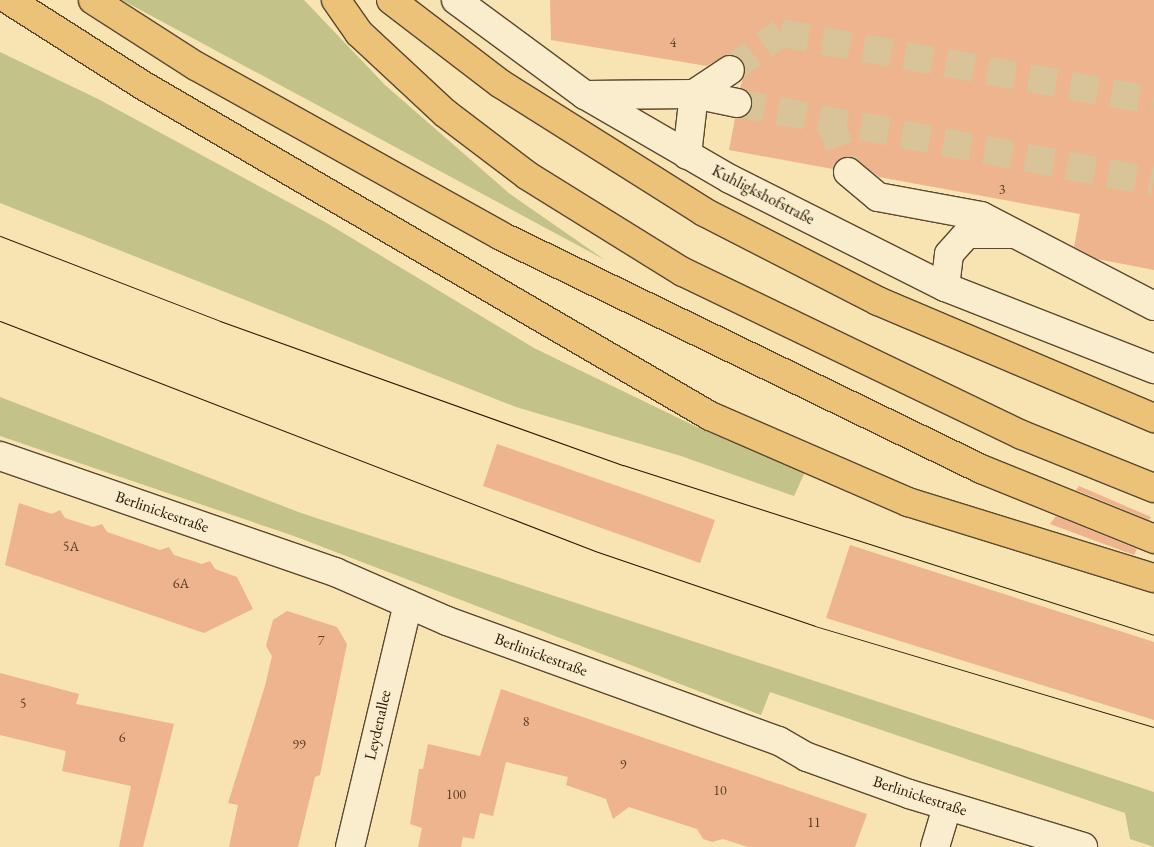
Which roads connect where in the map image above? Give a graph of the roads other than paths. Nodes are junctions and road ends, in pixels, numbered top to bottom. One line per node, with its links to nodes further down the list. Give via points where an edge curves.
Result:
1 (9, 0): 20 (main road, via 144,86 710,416 908,502)
2 (93, 0): 19 (main road, via 196,66 501,236 981,468)
3 (336, 0): 18 (main road, via 359,33 445,113 561,198 684,272 854,357 1022,435)
4 (391, 0): 16 (main road, via 582,138 704,212 878,301)
5 (456, 0): 8 (street, Kuhligkshofstraße)
6 (730, 70): 7 (street)
7 (694, 94): 8 (street); 9 (street); 10 (street)
8 (586, 95): 10 (street, Kuhligkshofstraße)
9 (737, 103)
10 (687, 155): 13 (street, Kuhligkshofstraße)
11 (848, 172): 12 (street, via 878,197 981,216)
12 (1022, 234): 13 (street, via 967,234 949,254); 14 (street, via 1080,271)
13 (945, 287): 15 (street, Kuhligkshofstraße)
14 (1154, 306)
15 (1154, 369)
16 (1154, 418)
17 (0, 456): 21 (street, Berlinickestraße, via 336,572)
18 (1154, 488)
19 (1154, 539)
20 (1154, 578)
21 (408, 604): 22 (street, Berlinickestraße); 23 (street, Leydenallee)
22 (947, 807): 24 (street); 25 (street, Berlinickestraße)
23 (350, 847)
24 (935, 847)
25 (1083, 847)

